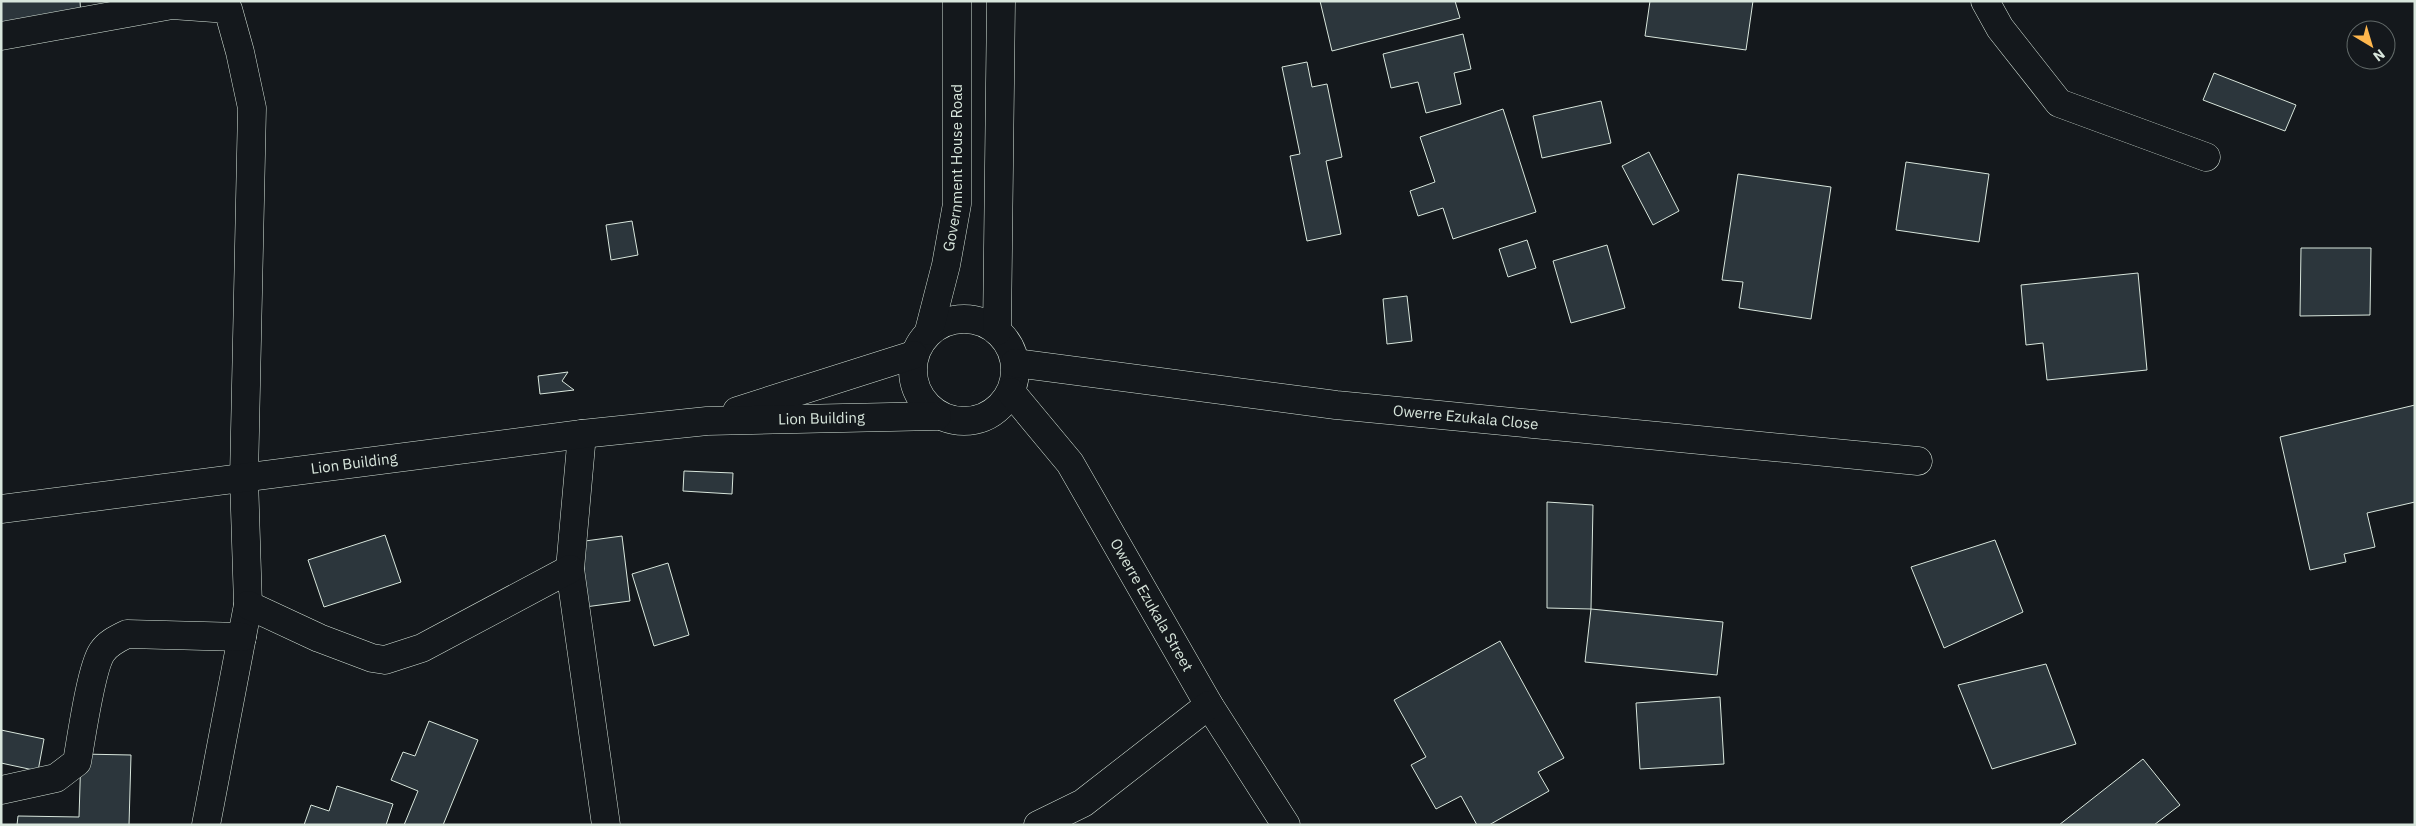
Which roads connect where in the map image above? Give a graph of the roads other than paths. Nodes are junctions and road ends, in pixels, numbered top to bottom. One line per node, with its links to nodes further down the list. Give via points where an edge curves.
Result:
1 (957, 1): 7 (street, Government House Road, via 957,204)
2 (1001, 1): 8 (street)
3 (1985, 1): 6 (street, via 2000,28 2059,103)
4 (228, 5): 5 (street, via 172,5); 16 (street, via 252,108)
5 (1, 36)
6 (2206, 157)
7 (929, 331): 8 (street, via 956,319 971,319); 9 (street)
8 (997, 331): 10 (street, via 1009,345)
9 (913, 355): 12 (street, via 915,390); 13 (street, Lion Building)
10 (1015, 363): 11 (street); 15 (street, Owerre Ezukala Close, via 1336,404)
11 (1011, 392): 12 (street, via 998,410 979,420 957,422); 21 (street, Owerre Ezukala Street, via 1070,463)
12 (937, 416): 13 (street, Lion Building)
13 (707, 421): 14 (street, Lion Building)
14 (582, 434): 16 (street, Lion Building); 18 (street)
15 (1918, 461)
16 (244, 478): 17 (street, Lion Building); 19 (street)
17 (1, 509)
18 (570, 569): 19 (street, via 422,648 385,660 319,638); 24 (street)
19 (248, 605): 20 (street)
20 (242, 637): 22 (street, via 126,634 110,642 100,653 92,681 76,762 56,778); 23 (street)
21 (1209, 705): 25 (street, via 1083,803); 26 (street, Owerre Ezukala Street)
22 (1, 790)
23 (206, 825)
24 (606, 825)
25 (1038, 825)
26 (1286, 825)

